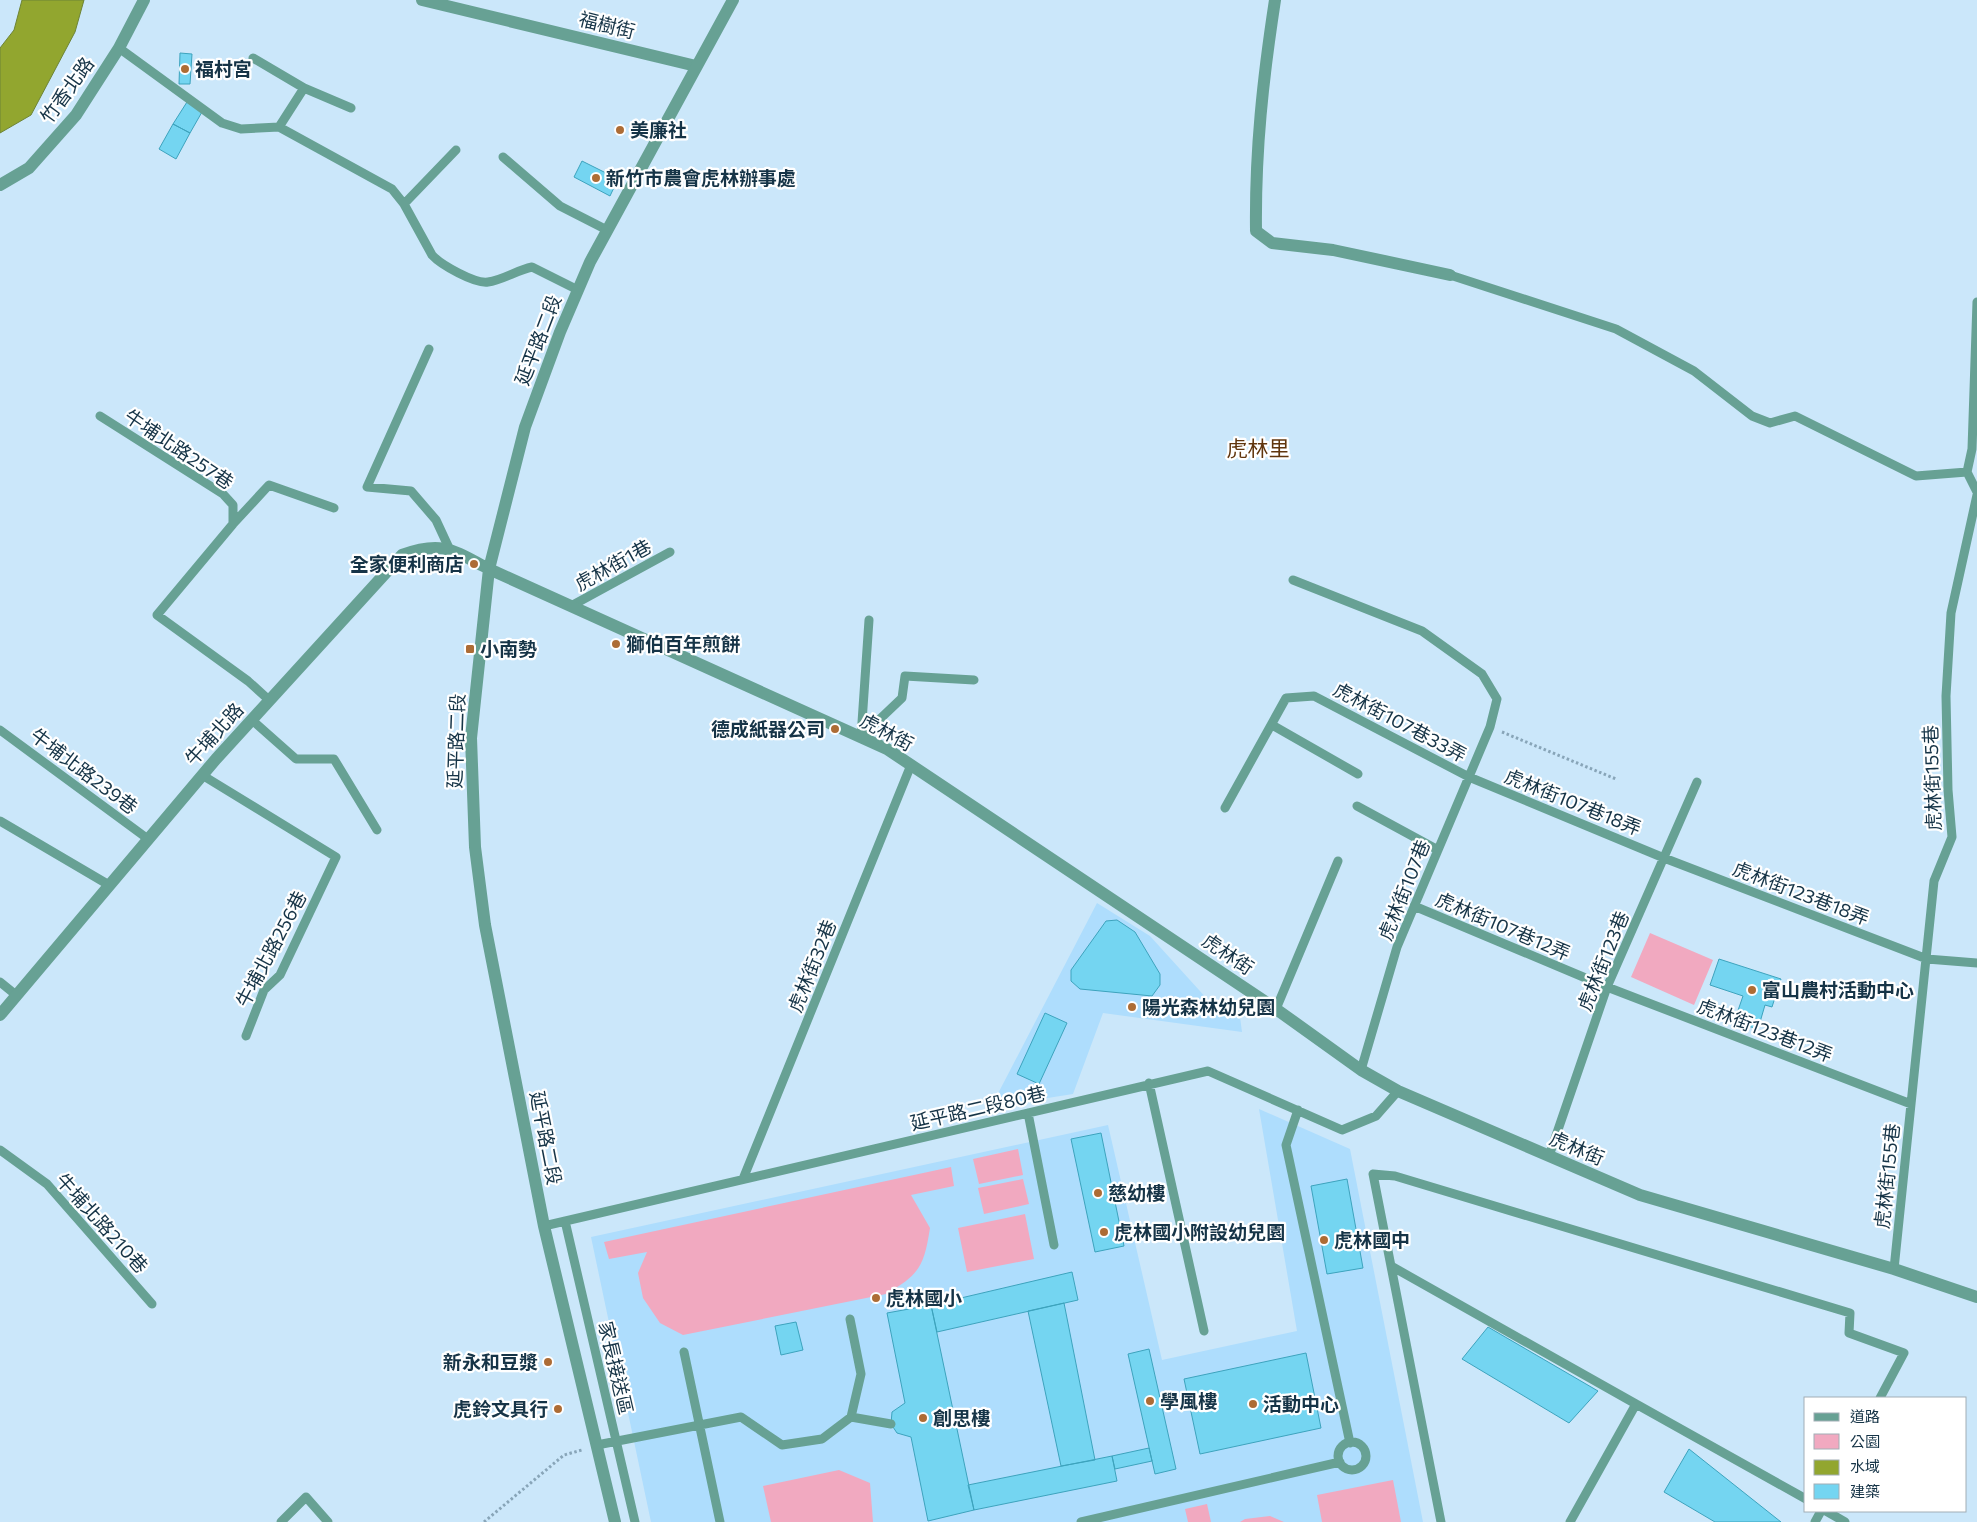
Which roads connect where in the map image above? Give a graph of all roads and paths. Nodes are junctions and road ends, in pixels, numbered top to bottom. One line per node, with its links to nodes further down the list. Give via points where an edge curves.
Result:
1 (144, 0): 5 (street, 竹香北路)
2 (422, 0): 7 (street, 福樹街)
3 (733, 0): 7 (street, 延平路二段)
4 (1275, 0): 16 (street, via 1262,85 1256,160 1256,231 1272,243 1333,250)
5 (119, 48): 10 (lane, via 222,123 241,129); 13 (street, 竹香北路, via 76,115 29,168)
6 (253, 58): 8 (lane)
7 (696, 66): 15 (street, 延平路二段)
8 (304, 88): 9 (lane); 10 (lane)
9 (351, 108)
10 (279, 127): 14 (lane, via 392,189)
11 (456, 150): 14 (lane)
12 (503, 157): 15 (lane, via 560,206)
13 (0, 185)
14 (404, 204): 17 (lane, via 432,255 473,280 487,282 532,267)
15 (607, 230): 17 (street, 延平路二段)
16 (1450, 275): 21 (lane, via 1616,329 1694,371 1752,416 1770,423 1795,416 1916,476)
17 (578, 290): 27 (street, 延平路二段, via 524,427)
18 (1977, 302): 21 (lane, via 1972,449)
19 (429, 349): 25 (lane, via 367,487 412,491 436,520)
20 (100, 416): 24 (lane, 牛埔北路257巷, via 223,494 233,505)
21 (1967, 472): 22 (lane, 虎林街155巷)
22 (1977, 493): 54 (lane, 虎林街155巷, via 1951,613 1946,696 1952,837 1934,881)
23 (334, 508): 24 (lane, via 269,485)
24 (233, 524): 32 (lane, via 157,615)
25 (449, 548): 27 (street, 牛埔北路); 32 (street, 牛埔北路, via 424,547 402,555)
26 (670, 552): 29 (lane, 虎林街1巷)
27 (489, 569): 29 (street, 虎林街); 72 (street, 延平路二段, via 471,738 474,847 485,925)
28 (1293, 580): 35 (lane, 虎林街107巷, via 1422,631 1482,674 1497,699)
29 (571, 606): 37 (street, 虎林街)
30 (869, 620): 37 (lane)
31 (974, 680): 37 (lane, via 905,676 902,698)
32 (269, 700): 33 (street, 牛埔北路)
33 (252, 720): 40 (street, 牛埔北路); 47 (lane, via 296,759 334,759)
34 (1272, 726): 39 (lane); 41 (lane, 虎林街107巷33弄, via 1286,698 1314,696); 45 (lane, 虎林街107巷33弄)
35 (1490, 727): 41 (lane, 虎林街107巷); 42 (path)
36 (0, 730): 48 (lane, 牛埔北路239巷)
37 (861, 737): 38 (street, 虎林街)
38 (911, 765): 59 (street, 虎林街); 70 (lane, 虎林街32巷)
39 (1358, 774)
40 (202, 775): 48 (street, 牛埔北路); 61 (lane, 牛埔北路256巷, via 336,858 280,975 264,990)
41 (1469, 777): 49 (lane, 虎林街107巷); 50 (lane, 虎林街107巷18弄)
42 (1616, 779)
43 (1697, 782): 50 (lane, 虎林街123巷)
44 (1357, 806): 49 (lane)
45 (1225, 808)
46 (0, 821): 52 (lane)
47 (377, 830)
48 (148, 839): 52 (street, 牛埔北路)
49 (1438, 850): 53 (lane, 虎林街107巷)
50 (1664, 858): 54 (lane, 虎林街123巷18弄); 57 (lane, 虎林街123巷)
51 (1338, 861): 59 (lane)
52 (109, 885): 58 (street, 牛埔北路)
53 (1414, 906): 57 (lane, 虎林街107巷12弄); 62 (lane, 虎林街107巷, via 1397,947)
54 (1927, 959): 55 (lane, 虎林街123巷18弄); 65 (lane, 虎林街155巷)
55 (1977, 964)
56 (0, 982): 58 (lane)
57 (1607, 987): 65 (lane, 虎林街123巷12弄); 69 (lane, 虎林街123巷)
58 (16, 995): 60 (street, 牛埔北路)
59 (1276, 1009): 62 (street, 虎林街)
60 (0, 1015)
61 (246, 1036)
62 (1361, 1070): 64 (street, 虎林街)
63 (1149, 1083): 66 (lane, 延平路二段80巷, via 1208,1071); 67 (lane, 延平路二段80巷); 79 (lane)
64 (1398, 1091): 66 (lane, 延平路二段80巷, via 1376,1116 1342,1130); 69 (street, 虎林街)
65 (1911, 1104): 75 (lane, 虎林街155巷)
66 (1298, 1110): 87 (lane, via 1286,1145)
67 (1028, 1113): 70 (lane, 延平路二段80巷); 73 (lane)
68 (0, 1150): 77 (lane, 牛埔北路210巷, via 47,1184)
69 (1549, 1156): 75 (street, 虎林街, via 1640,1195)
70 (743, 1179): 71 (lane, 延平路二段80巷)
71 (565, 1221): 72 (lane, 延平路二段80巷); 86 (lane, 家長接送區)
72 (544, 1226): 88 (street, 延平路二段)
73 (1054, 1245)
74 (1391, 1266): 81 (lane, via 1373,1174 1395,1176 1850,1313 1849,1333 1904,1353); 82 (lane); 99 (lane)
75 (1894, 1268): 76 (street, 虎林街)
76 (1977, 1297)
77 (152, 1304)
78 (850, 1319): 83 (lane, via 861,1374)
79 (1204, 1331)
80 (684, 1352): 85 (lane)
81 (1881, 1397)
82 (1636, 1404): 90 (lane); 100 (lane)
83 (850, 1417): 84 (lane); 85 (lane, via 822,1439 782,1445 741,1417)
84 (891, 1424)
85 (701, 1425): 86 (lane); 97 (lane)
86 (617, 1441): 88 (lane); 96 (lane, 家長接送區)
87 (1350, 1443): 89 (lane, via 1340,1450); 89 (lane, via 1362,1447 1366,1456 1363,1465 1351,1470)
88 (597, 1445): 94 (path, via 564,1455); 95 (street, 延平路二段)
89 (1340, 1462): 98 (lane)
90 (1804, 1498)
91 (1828, 1512): 101 (lane)
92 (281, 1522): 93 (lane, via 306,1497)
93 (328, 1522)
94 (484, 1522)
95 (615, 1522)
96 (635, 1522)
97 (720, 1522)
98 (1081, 1522)
99 (1441, 1522)
100 (1570, 1522)
101 (1845, 1522)

